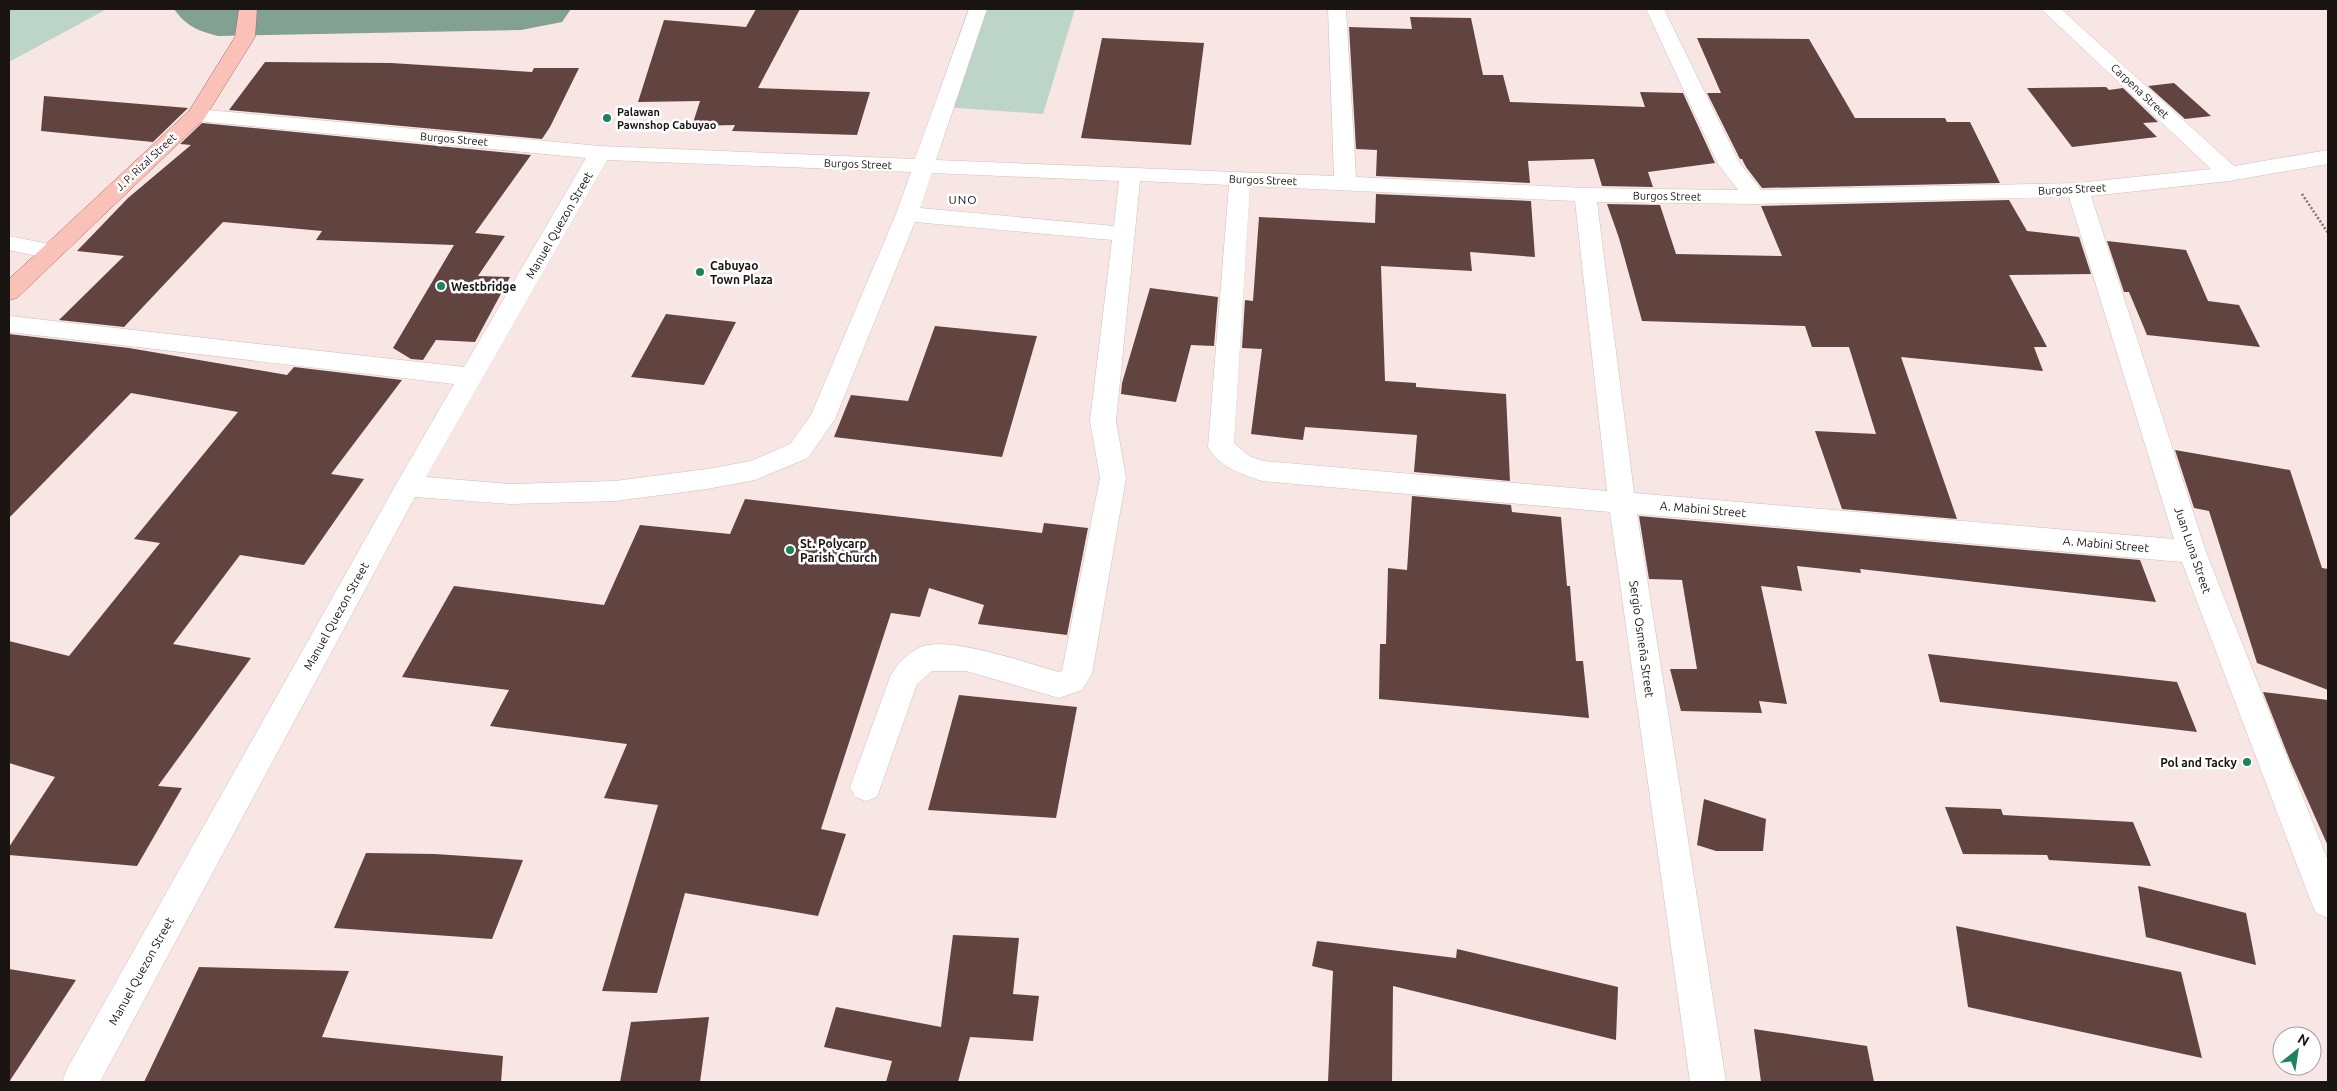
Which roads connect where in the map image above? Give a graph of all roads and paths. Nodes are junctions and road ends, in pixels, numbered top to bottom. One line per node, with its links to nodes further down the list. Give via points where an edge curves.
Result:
1 (248, 9): 6 (main road, J. P. Rizal Street, via 245,37)
2 (978, 9): 10 (street)
3 (1337, 9): 14 (street)
4 (1655, 9): 17 (street, via 1729,164)
5 (2050, 9): 11 (street, Carpena Street)
6 (197, 115): 7 (street, Burgos Street); 22 (main road, J. P. Rizal Street)
7 (600, 153): 10 (street, Burgos Street); 25 (street, Manuel Quezon Street)
8 (2328, 157): 9 (street, Burgos Street)
9 (2284, 166): 11 (street, Burgos Street); 19 (path)
10 (923, 167): 12 (street, Burgos Street); 18 (street)
11 (2229, 174): 15 (street, Burgos Street)
12 (1130, 175): 13 (street, Burgos Street); 20 (street)
13 (1240, 179): 14 (street, Burgos Street); 27 (street, A. Mabini Street, via 1221,447 1240,463 1262,471)
14 (1345, 182): 16 (street, Burgos Street)
15 (2078, 190): 17 (street, Burgos Street); 28 (street, Juan Luna Street)
16 (1585, 195): 17 (street, Burgos Street); 27 (street, Sergio Osmeña Street)
17 (1754, 197)
18 (907, 214): 20 (street); 26 (street, via 822,419 799,451 755,470 707,480 615,491 511,494)
19 (2328, 232)
20 (1124, 234): 29 (street, via 1103,421 1114,478 1077,674 1072,681 1059,685 966,659 926,658 905,677)
21 (9, 243): 22 (street)
22 (51, 251): 23 (main road, J. P. Rizal Street)
23 (9, 292)
24 (9, 324): 25 (street)
25 (470, 377): 26 (street, Manuel Quezon Street)
26 (408, 486): 31 (street, Manuel Quezon Street)
27 (1622, 502): 28 (street, A. Mabini Street); 32 (street, Sergio Osmeña Street)
28 (2192, 552): 30 (street, Juan Luna Street)
29 (866, 787)
30 (2328, 902)
31 (80, 1082)
32 (1708, 1082)

